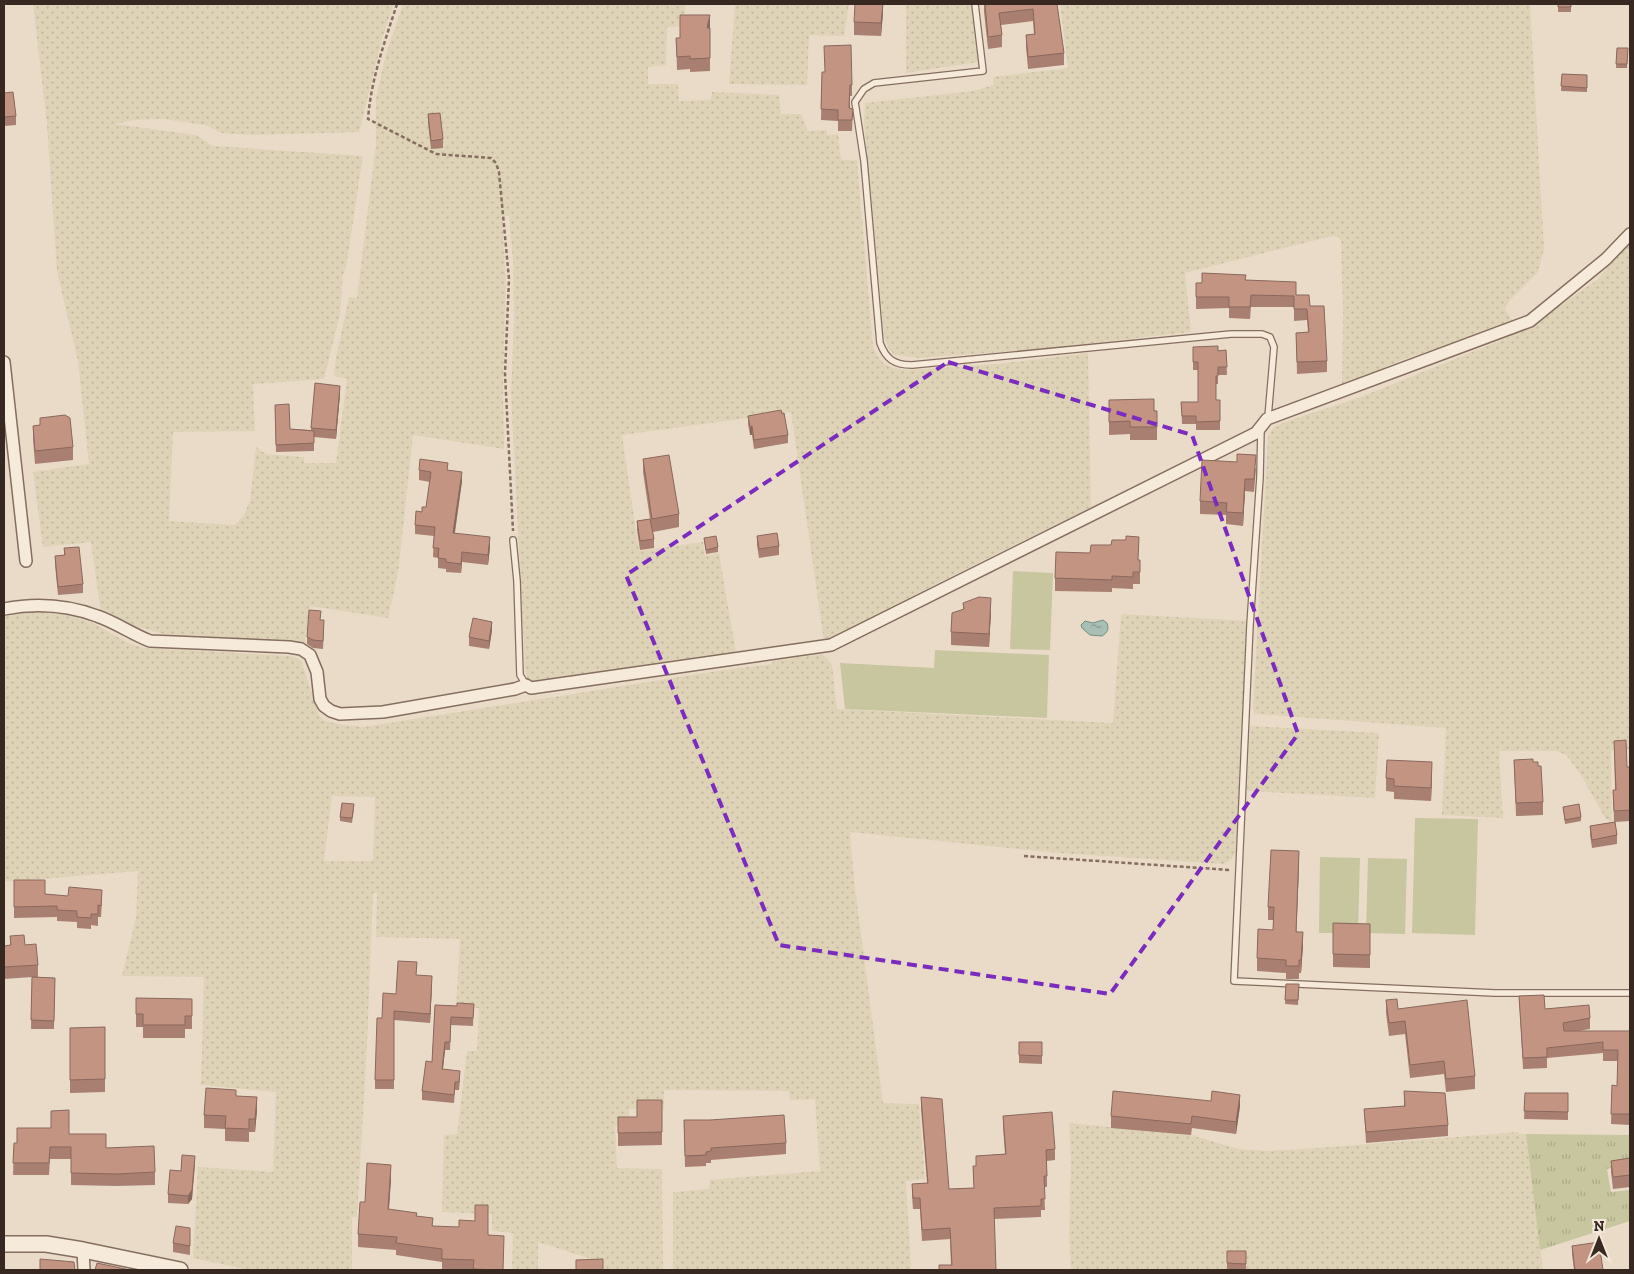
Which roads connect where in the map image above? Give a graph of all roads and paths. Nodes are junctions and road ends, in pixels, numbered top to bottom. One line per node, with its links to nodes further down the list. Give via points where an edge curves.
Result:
1 (398, 4): 6 (path, via 381,51 368,119 436,154 491,158 499,172 509,279 505,374)
2 (975, 4): 5 (lane, via 983,71 874,84 864,89 855,102 864,162 880,343 884,354 902,365 912,365 1231,334 1262,334 1270,337 1274,347 1269,415)
3 (1630, 234): 5 (street, via 1606,259 1530,321)
4 (4, 362): 7 (street)
5 (1264, 423): 9 (street, via 1256,433 831,645 531,688); 11 (lane, via 1250,625)
6 (513, 540): 9 (lane, via 520,674)
7 (26, 561)
8 (4, 609): 9 (street, via 44,605 70,609 98,616 150,641 301,650 310,655 317,672 320,699 324,706 340,714 383,712 516,690)
9 (526, 685)
10 (1024, 856): 11 (path)
11 (1239, 871): 12 (lane, via 1234,981 1495,993)
12 (1630, 993)
13 (4, 1244): 14 (street, via 46,1244)
14 (83, 1250): 15 (street); 16 (street)
15 (84, 1270)
16 (180, 1270)

